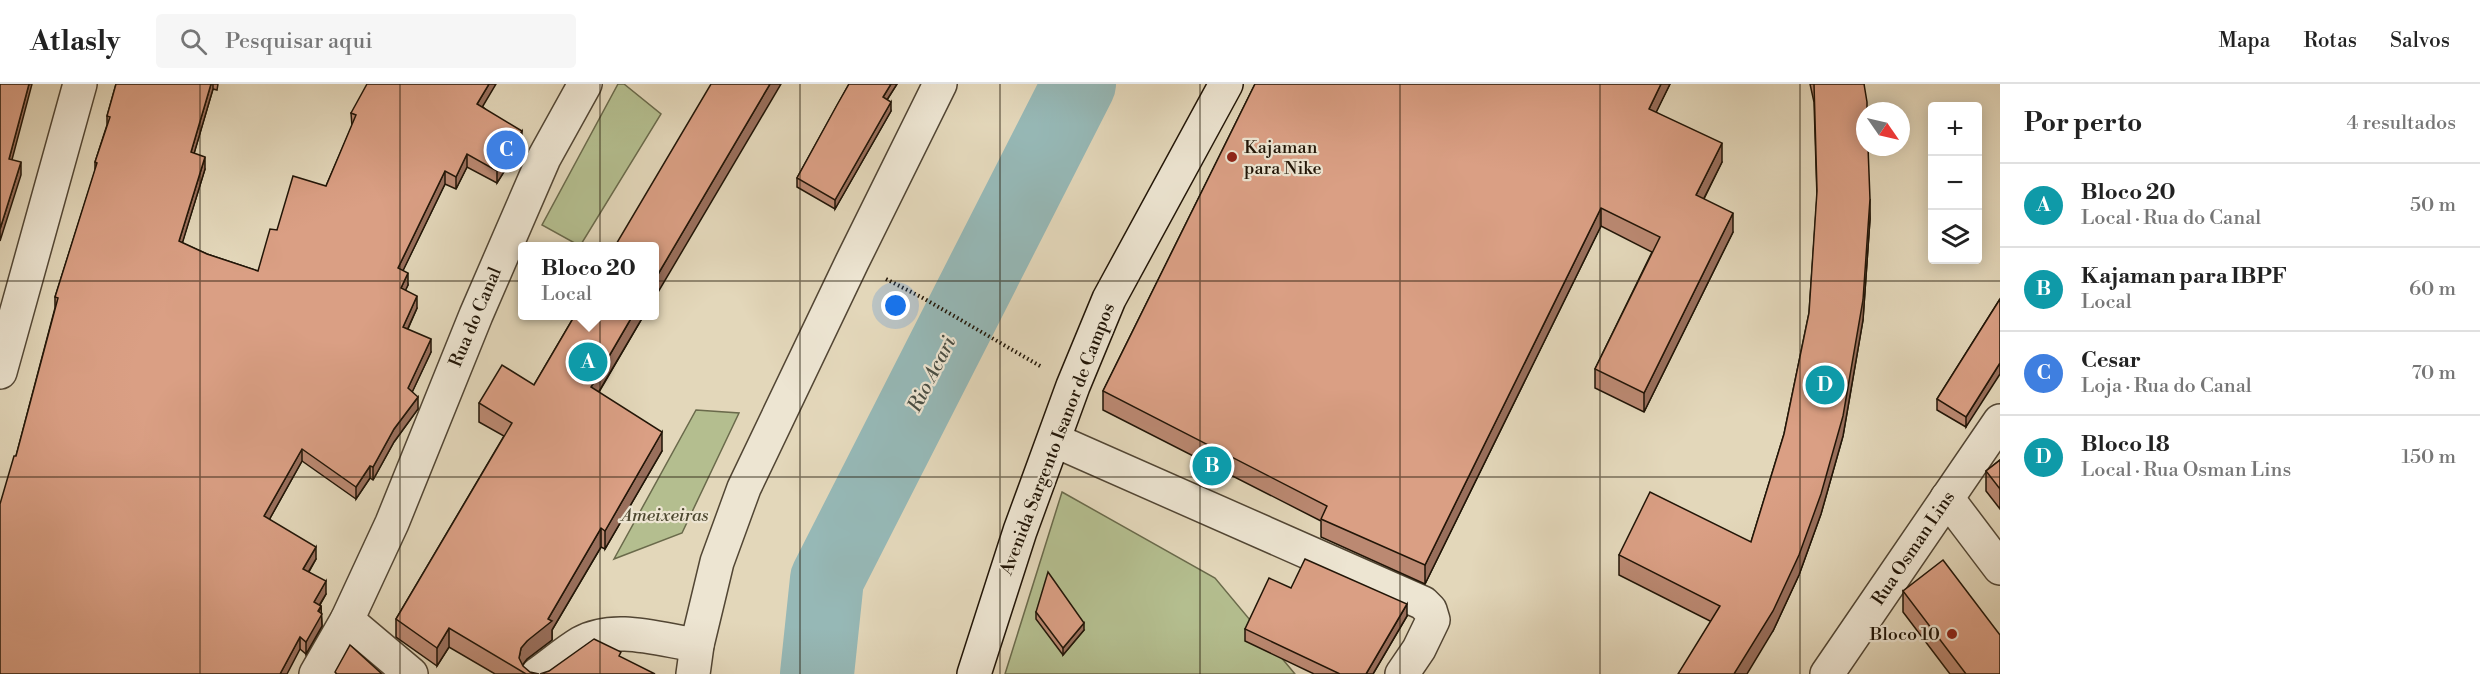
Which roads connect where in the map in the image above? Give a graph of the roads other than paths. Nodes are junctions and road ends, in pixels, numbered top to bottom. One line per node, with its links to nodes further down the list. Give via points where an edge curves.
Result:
1 (80, 84): 5 (street)
2 (585, 84): 10 (street, Rua do Canal, via 539,169 392,523)
3 (940, 84): 11 (street, via 744,488 717,562)
4 (1226, 84): 7 (street, Avenida Sargento Isanor de Campos, via 1109,300)
5 (0, 372)
6 (2000, 421): 8 (street, Rua Osman Lins)
7 (1054, 440): 15 (street, Avenida Sargento Isanor de Campos); 16 (street, via 1423,603 1433,620)
8 (1947, 498): 9 (street); 17 (street, Rua Osman Lins)
9 (2000, 568)
10 (347, 620): 12 (street, Rua do Canal); 13 (street)
11 (695, 660): 14 (street, via 622,634 603,635 582,643)
12 (316, 674)
13 (411, 674)
14 (538, 674)
15 (974, 674)
16 (1402, 674)
17 (1827, 674)

